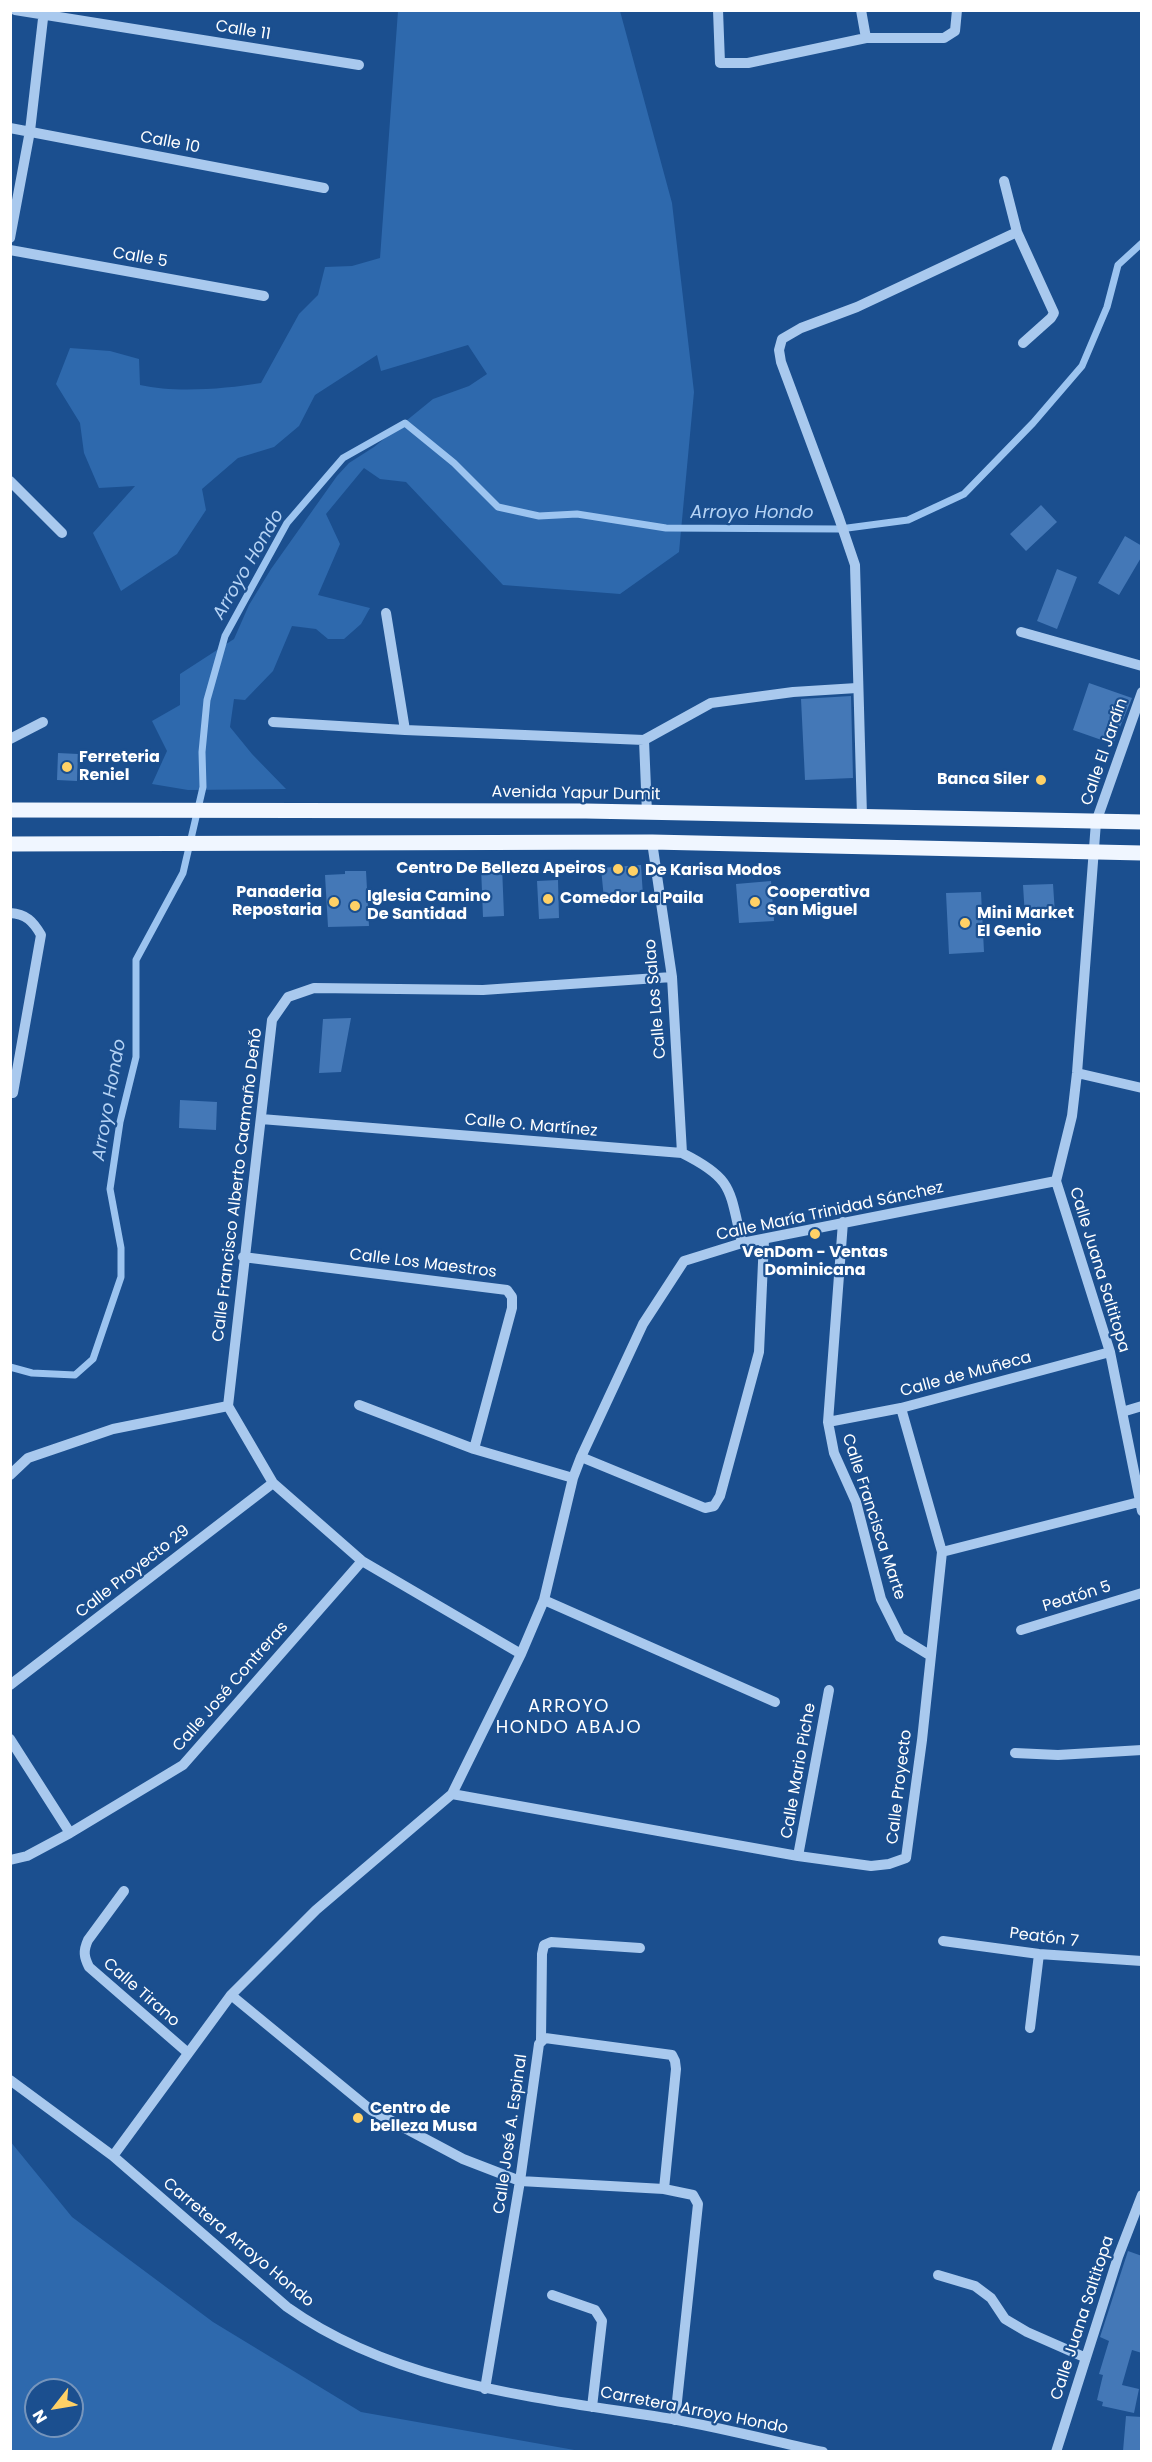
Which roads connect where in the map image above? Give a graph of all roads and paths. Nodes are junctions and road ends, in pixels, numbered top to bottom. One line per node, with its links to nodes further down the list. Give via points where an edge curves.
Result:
1 (15, 10): 5 (street, Calle 11)
2 (718, 10): 6 (street, via 720,63 748,63)
3 (861, 10): 6 (street)
4 (957, 10): 6 (street, via 955,31 944,38)
5 (44, 13): 7 (street, Calle 11); 9 (street)
6 (866, 38)
7 (359, 65)
8 (10, 128): 9 (street, Calle 10)
9 (30, 130): 11 (street, Calle 10); 13 (street)
10 (1004, 181): 12 (street)
11 (324, 189)
12 (1017, 232): 16 (street, via 1054,312); 22 (street, via 782,339 781,362 852,554)
13 (10, 238)
14 (10, 250): 15 (street, Calle 5)
15 (264, 296)
16 (1023, 343)
17 (10, 481): 18 (street)
18 (63, 533)
19 (386, 613): 26 (street)
20 (1021, 632): 21 (street)
21 (1142, 666)
22 (857, 688): 28 (street, via 711,703); 31 (street)
23 (1142, 692): 32 (street, Calle El Jardín)
24 (43, 722): 27 (street)
25 (273, 722): 26 (street)
26 (405, 730): 28 (street)
27 (10, 739)
28 (644, 740): 30 (street)
29 (10, 810): 30 (main road, Avenida Yapur Dumit)
30 (647, 813): 31 (main road, Avenida Yapur Dumit)
31 (862, 816): 32 (main road, Avenida Yapur Dumit)
32 (1096, 822): 33 (main road, Avenida Yapur Dumit); 36 (street, Calle Juana Saltitopa)
33 (1142, 822)
34 (652, 842): 35 (main road); 36 (main road); 39 (street, Calle Los Salao)
35 (10, 844)
36 (1094, 853): 37 (main road); 42 (street, Calle Juana Saltitopa)
37 (1142, 853)
38 (10, 913): 41 (street, via 22,914 41,935)
39 (672, 977): 45 (street, Calle Francisco Alberto Caamaño Deñó, via 483,990 314,988 288,997 272,1020); 46 (street, Calle Los Salao)
40 (10, 1034): 41 (street)
41 (23, 1035): 44 (street)
42 (1077, 1073): 43 (street); 47 (street, Calle Juana Saltitopa, via 1072,1116)
43 (1142, 1088)
44 (13, 1093)
45 (261, 1119): 46 (street, Calle O. Martínez); 51 (street, Calle Francisco Alberto Caamaño Deñó)
46 (682, 1153): 50 (street, Calle O. Martínez, via 710,1167 729,1187)
47 (1056, 1181): 48 (street, Calle María Trinidad Sánchez); 52 (street, Calle Juana Saltitopa)
48 (843, 1222): 49 (street, Calle María Trinidad Sánchez); 58 (street, Calle Francisca Marte)
49 (764, 1240): 50 (street, Calle María Trinidad Sánchez); 60 (street, via 759,1352 714,1506 705,1508)
50 (742, 1243): 60 (street, Calle María Trinidad Sánchez, via 684,1261 643,1324)
51 (243, 1257): 54 (street, Calle Francisco Alberto Caamaño Deñó); 59 (street, Calle Los Maestros, via 507,1290 512,1308)
52 (1110, 1352): 56 (street, Calle de Muñeca); 57 (street, Calle Juana Saltitopa)
53 (359, 1405): 59 (street)
54 (228, 1406): 61 (street, via 113,1429 28,1458); 63 (street)
55 (1142, 1406): 57 (street)
56 (901, 1408): 58 (street, Calle de Muñeca); 65 (street, Calle Proyecto)
57 (1122, 1412): 64 (street, Calle Juana Saltitopa)
58 (828, 1422): 71 (street, Calle Francisca Marte, via 834,1454 856,1502 881,1599 900,1636)
59 (474, 1449): 62 (street)
60 (581, 1457): 62 (street, Calle María Trinidad Sánchez)
61 (10, 1475)
62 (573, 1478): 68 (street, Calle María Trinidad Sánchez)
63 (273, 1483): 66 (street); 72 (street, Calle Proyecto 29)
64 (1140, 1506): 65 (street)
65 (942, 1552): 71 (street, Calle Proyecto)
66 (362, 1561): 70 (street); 79 (street, Calle José Contreras, via 183,1765)
67 (1142, 1593): 69 (street, Peatón 5)
68 (544, 1600): 70 (street, Calle María Trinidad Sánchez); 74 (street)
69 (1021, 1630)
70 (521, 1654): 78 (street, Calle María Trinidad Sánchez)
71 (931, 1656): 80 (street, Calle Proyecto, via 906,1858 871,1866)
72 (10, 1685)
73 (829, 1690): 80 (street, Calle Mario Piche)
74 (775, 1702)
75 (10, 1739): 79 (street)
76 (1142, 1750): 77 (street, via 1058,1755)
77 (1015, 1753)
78 (452, 1794): 80 (street, Calle Proyecto); 87 (street, Calle María Trinidad Sánchez, via 316,1910)
79 (70, 1833): 81 (street, Calle José Contreras, via 27,1856)
80 (798, 1856)
81 (10, 1860)
82 (124, 1891): 90 (street, Calle Tirano, via 88,1940 84,1958 89,1967)
83 (943, 1941): 85 (street, Peatón 7)
84 (640, 1948): 89 (street, via 551,1942 544,1945)
85 (1039, 1954): 86 (street, Peatón 7); 88 (street)
86 (1142, 1961)
87 (231, 1995): 90 (street, Calle María Trinidad Sánchez); 93 (street, via 371,2110 463,2159)
88 (1030, 2028)
89 (542, 2040): 93 (street, Calle José A. Espinal); 94 (street, Calle José A. Espinal, via 672,2055 676,2069)
90 (188, 2054): 92 (street, Calle María Trinidad Sánchez)
91 (10, 2080): 92 (street, Carretera Arroyo Hondo)
92 (113, 2156): 99 (street, Carretera Arroyo Hondo, via 316,2328 350,2346)
93 (520, 2181): 94 (street); 99 (street, Calle José A. Espinal)
94 (664, 2189): 101 (street, via 693,2195 698,2204)
95 (1142, 2195): 98 (street, Calle Juana Saltitopa)
96 (938, 2275): 98 (street, via 975,2286 991,2298 1005,2319)
97 (552, 2295): 100 (street, via 595,2310 602,2321)
98 (1084, 2357): 103 (street, Calle Juana Saltitopa)
99 (485, 2389): 100 (street, Carretera Arroyo Hondo)
100 (592, 2407): 101 (street, Carretera Arroyo Hondo)
101 (675, 2420): 102 (street, Carretera Arroyo Hondo)
102 (823, 2451)
103 (1056, 2451)

